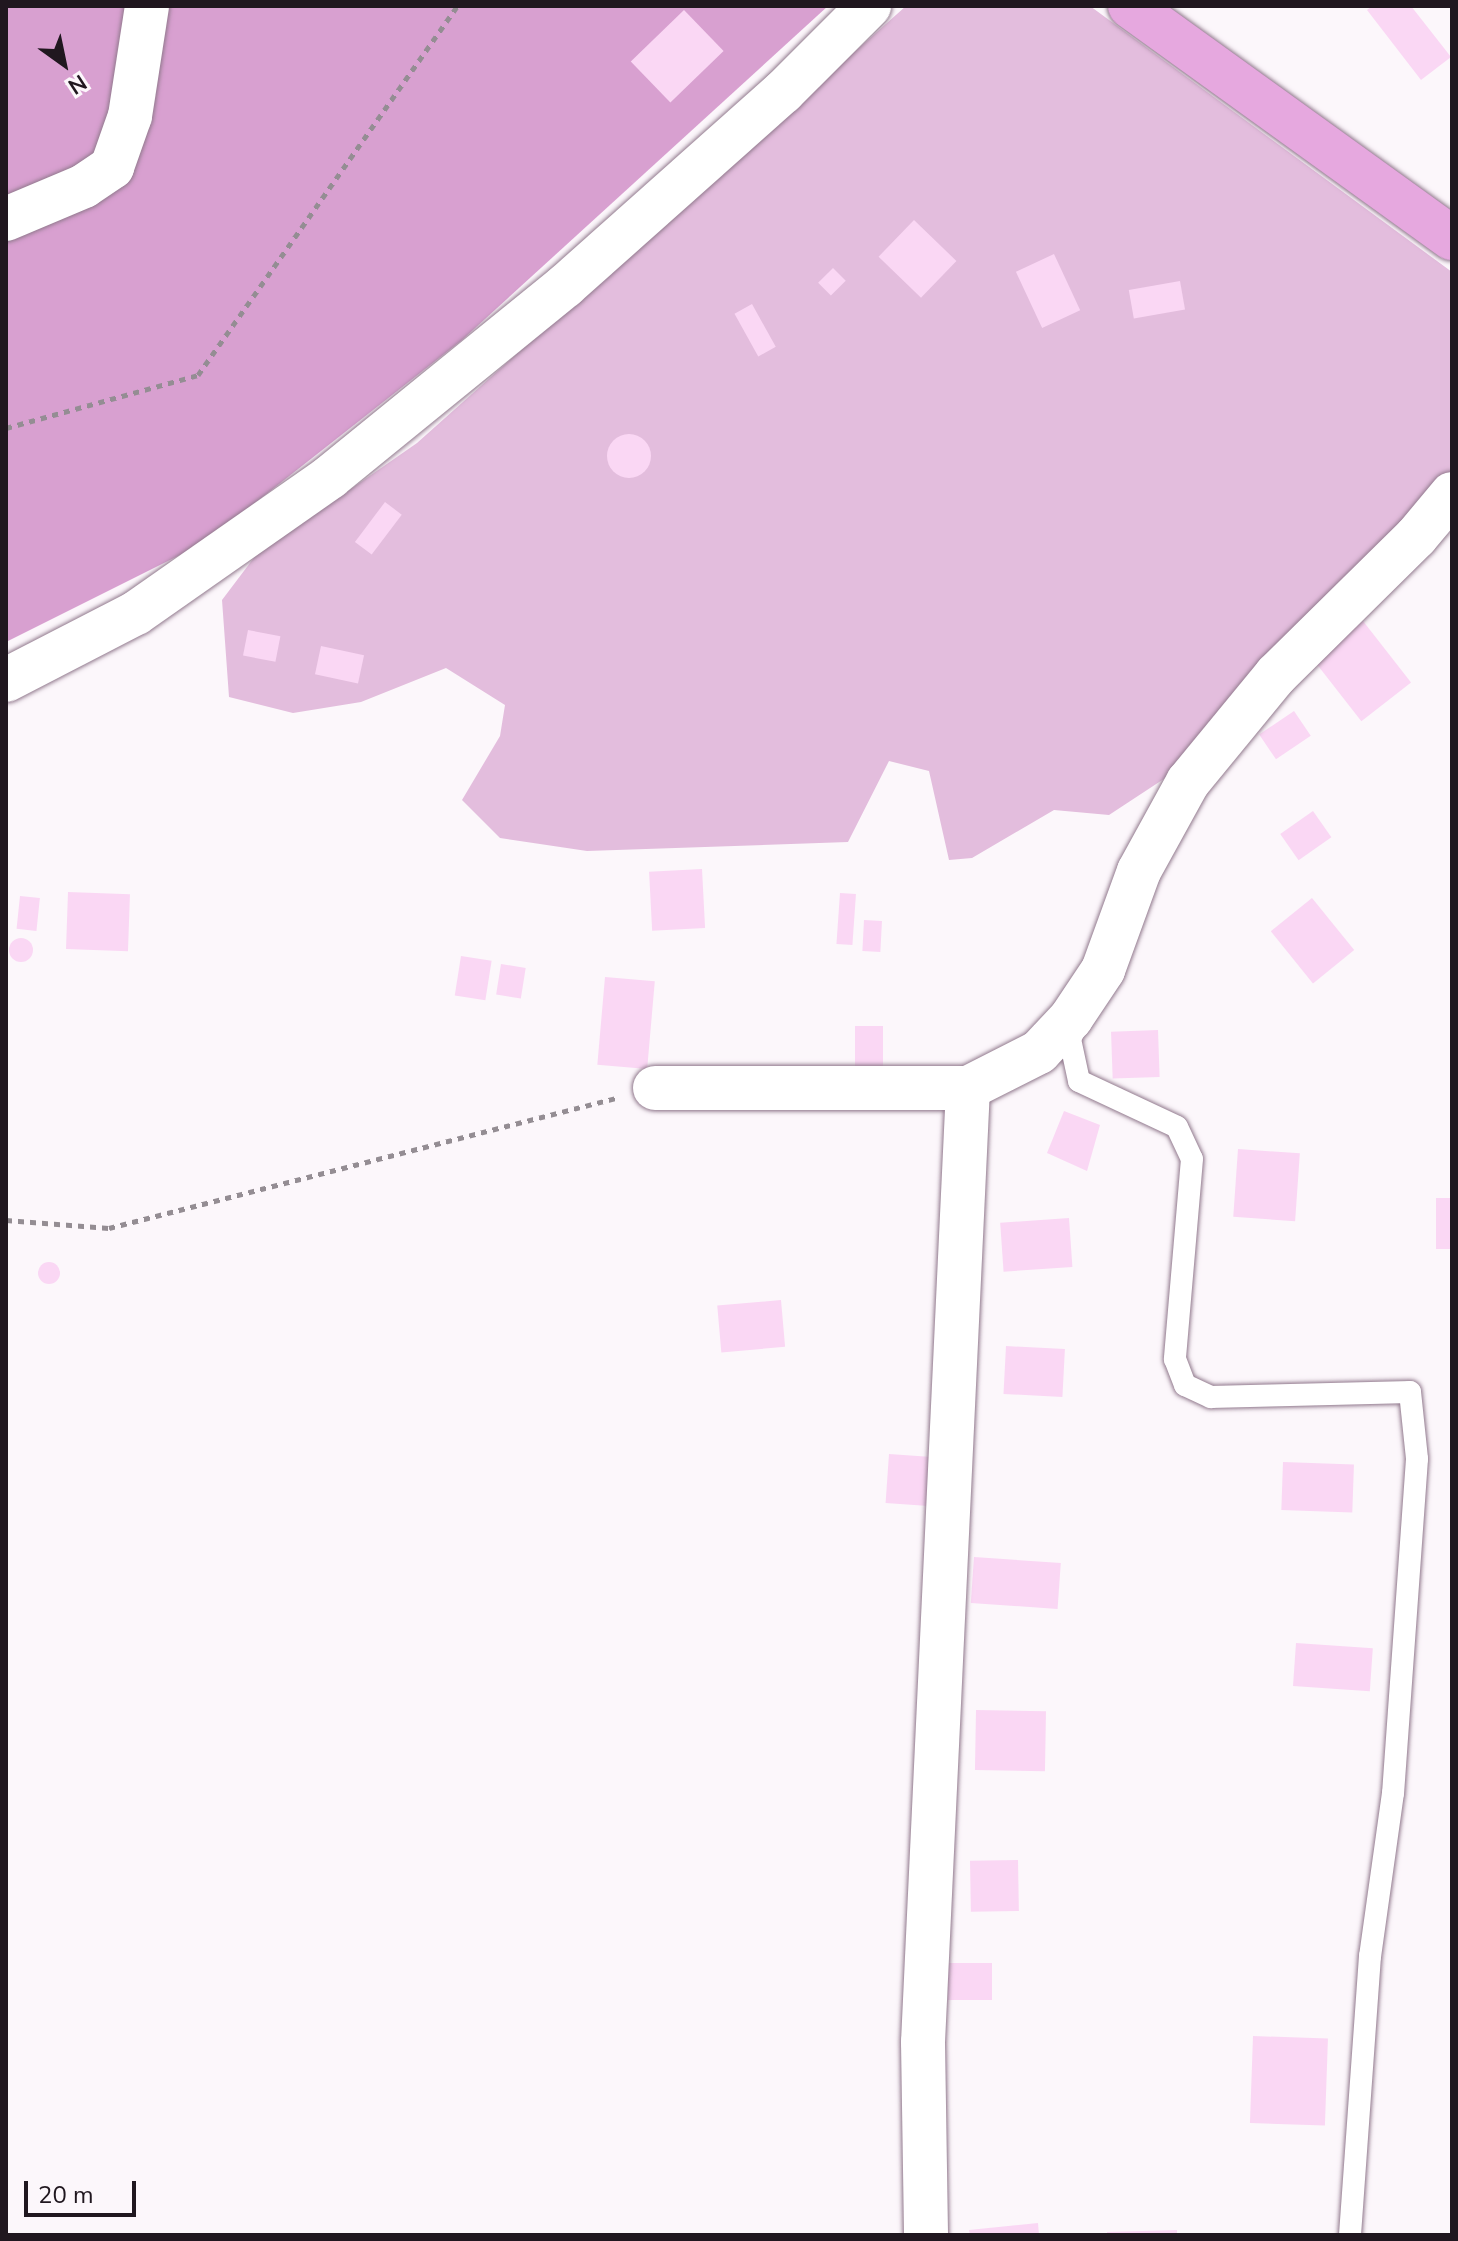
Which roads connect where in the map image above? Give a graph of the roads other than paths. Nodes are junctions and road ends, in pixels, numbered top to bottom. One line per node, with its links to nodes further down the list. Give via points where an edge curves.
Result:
1 (147, 6): 4 (street, via 130,116 112,167 84,186)
2 (869, 6): 7 (street, via 783,92 565,286 330,477 136,613)
3 (1130, 6): 5 (main road)
4 (6, 219)
5 (1452, 238)
6 (1452, 494): 8 (street, via 1416,537 1276,675 1188,782 1139,871)
7 (6, 680)
8 (1103, 970): 10 (street, via 1071,1018 1039,1052); 12 (lane, via 1070,1039 1079,1081 1177,1127 1192,1159 1175,1359 1185,1385 1211,1397 1410,1392 1417,1459 1393,1793 1370,1956)
9 (655, 1088): 10 (street)
10 (968, 1088): 11 (street, via 923,2042)
11 (926, 2235)
12 (1350, 2235)

